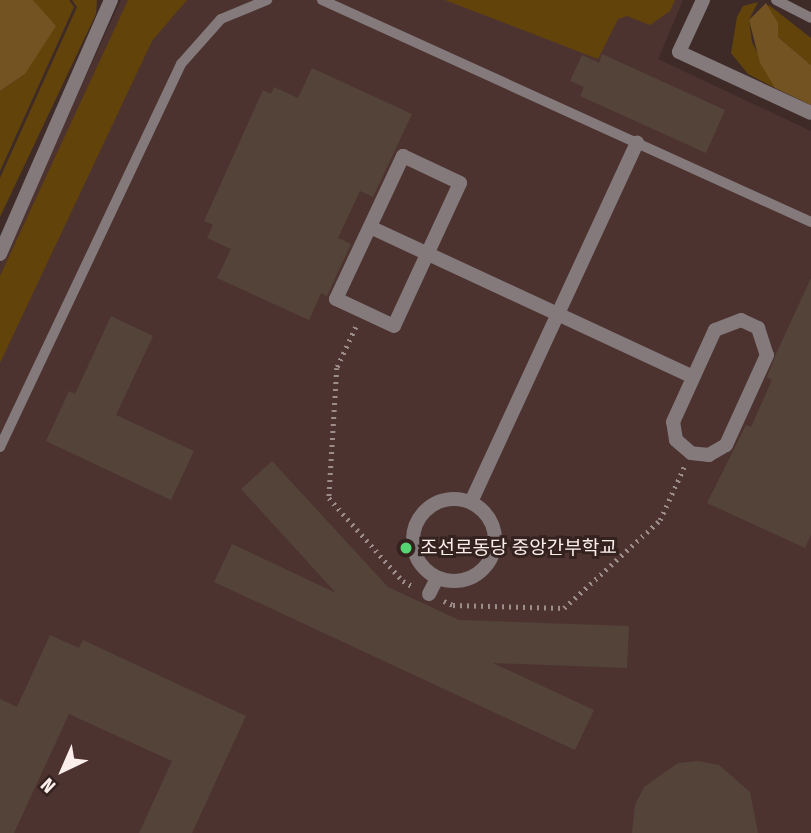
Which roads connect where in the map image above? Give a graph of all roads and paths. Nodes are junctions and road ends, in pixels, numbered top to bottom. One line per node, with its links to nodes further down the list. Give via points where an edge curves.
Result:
1 (111, 0): 12 (street)
2 (267, 0): 16 (lane, via 221,19 181,64)
3 (321, 0): 8 (lane)
4 (703, 0): 7 (street, via 679,52)
5 (776, 0): 6 (lane)
6 (811, 18)
7 (811, 113)
8 (637, 142): 9 (lane); 14 (street)
9 (811, 222)
10 (370, 227): 11 (street); 11 (street, via 403,156 460,183); 13 (street, via 337,299)
11 (427, 253): 13 (street, via 394,326); 14 (street)
12 (0, 254)
13 (363, 311): 20 (path, via 337,368 330,498)
14 (558, 314): 15 (street); 18 (street)
15 (694, 377): 17 (street, via 673,422 676,440); 17 (street, via 722,324 750,323 764,336 767,355 726,445 709,455)
16 (0, 447)
17 (691, 453): 22 (path, via 660,520 564,608)
18 (471, 502): 19 (street, via 494,528 493,555 475,576 449,581); 19 (street, via 439,501 418,518 412,545 416,558)
19 (437, 578): 21 (street)
20 (403, 582)
21 (429, 594)
22 (453, 605)

